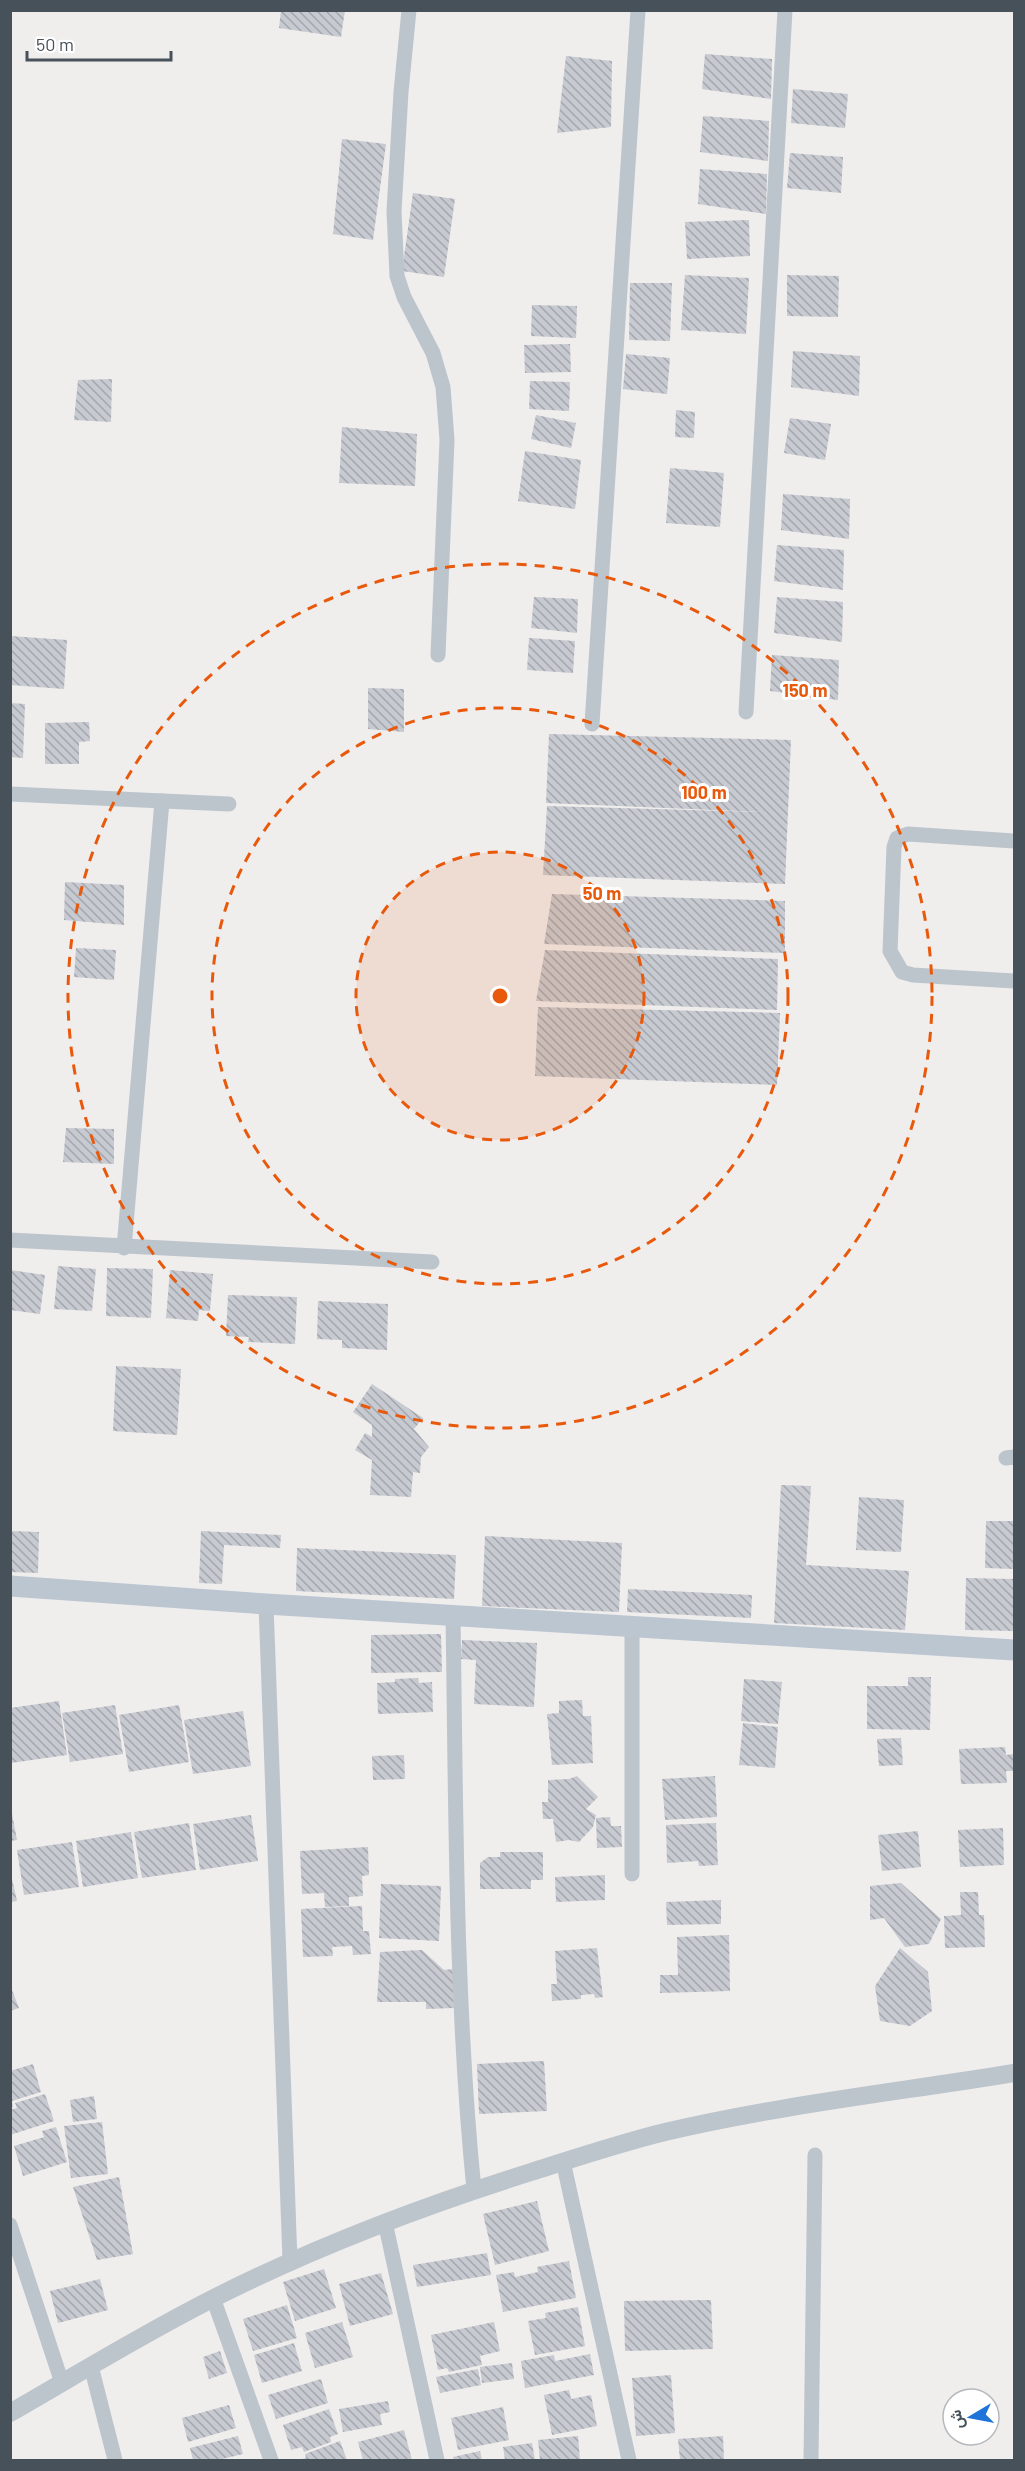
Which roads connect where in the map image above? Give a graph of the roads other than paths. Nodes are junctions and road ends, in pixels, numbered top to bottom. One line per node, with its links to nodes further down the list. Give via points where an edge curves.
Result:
1 (410, 10): 4 (street, via 394,211 397,276 433,353 443,387 447,440)
2 (638, 10): 6 (street)
3 (785, 10): 5 (street)
4 (438, 655)
5 (746, 712)
6 (592, 724)
7 (10, 794): 8 (street)
8 (162, 801): 9 (street); 13 (street)
9 (229, 804)
10 (1014, 841): 11 (street, via 908,834 897,838 890,951 902,972 913,975)
11 (1014, 981)
12 (10, 1240): 13 (street)
13 (124, 1248): 14 (street)
14 (432, 1262)
15 (10, 1586): 16 (main road)
16 (266, 1604): 17 (main road); 27 (street)
17 (453, 1615): 18 (main road); 24 (street, via 460,1992)
18 (632, 1627): 19 (main road); 20 (street)
19 (1014, 1650)
20 (632, 1874)
21 (1014, 2073): 23 (street, via 733,2118)
22 (815, 2155): 36 (street)
23 (563, 2161): 24 (street); 35 (street)
24 (474, 2190): 25 (street)
25 (385, 2222): 27 (street); 34 (street)
26 (10, 2225): 30 (street)
27 (290, 2261): 28 (street)
28 (213, 2298): 29 (street); 33 (street)
29 (91, 2366): 30 (street); 32 (street)
30 (62, 2383): 31 (street)
31 (10, 2413)
32 (115, 2460)
33 (271, 2460)
34 (437, 2460)
35 (628, 2460)
36 (812, 2460)

